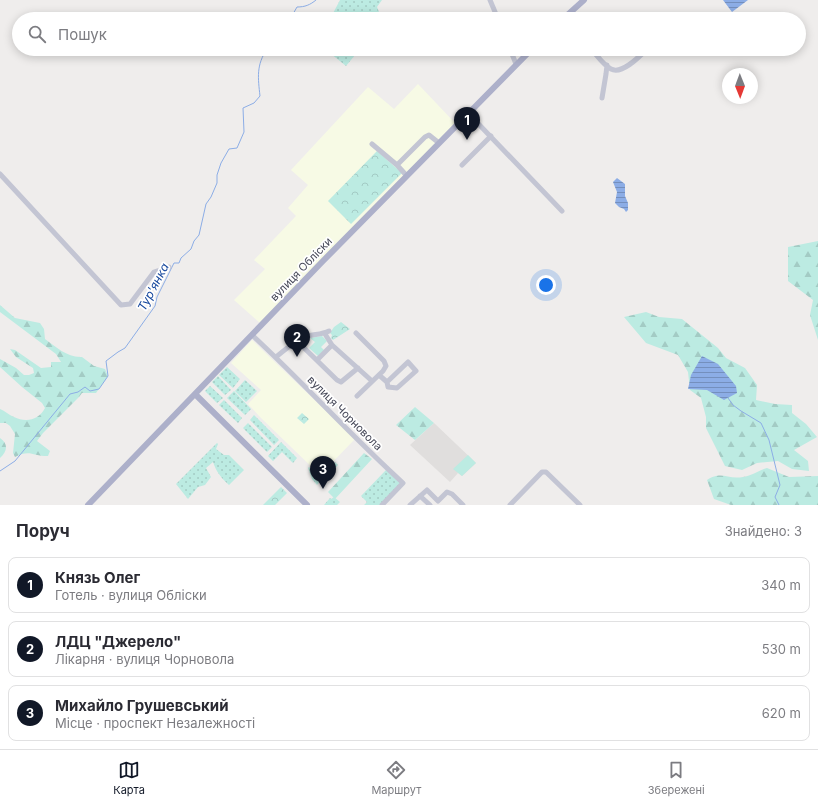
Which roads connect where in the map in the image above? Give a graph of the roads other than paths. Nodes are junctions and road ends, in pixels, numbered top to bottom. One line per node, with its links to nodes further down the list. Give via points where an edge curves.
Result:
1 (490, 0): 3 (street)
2 (584, 0): 4 (main road)
3 (495, 12)
4 (571, 12)
5 (513, 56): 9 (street)
6 (525, 56): 9 (main road, вулиця Обліски)
7 (598, 56): 10 (street)
8 (639, 56): 10 (street, via 623,69 614,70)
9 (516, 64): 12 (main road, вулиця Обліски)
10 (606, 65): 11 (street)
11 (602, 98)
12 (468, 113): 13 (street); 14 (main road, вулиця Обліски)
13 (491, 136): 17 (street); 20 (street)
14 (439, 143): 16 (street, via 429,135 425,137); 19 (main road, вулиця Обліски)
15 (372, 144): 16 (street)
16 (397, 164): 19 (street)
17 (462, 165)
18 (0, 174): 21 (street, via 121,305 130,304 154,272)
19 (406, 175): 23 (main road, вулиця Обліски)
20 (562, 211)
21 (169, 267)
22 (356, 333): 29 (street, via 385,362 386,368)
23 (252, 335): 26 (street, вулиця Чорновола); 32 (main road, вулиця Обліски)
24 (297, 341): 25 (street, via 327,332); 26 (street); 27 (street)
25 (332, 345): 27 (street); 28 (street)
26 (276, 357): 37 (street, вулиця Чорновола, via 403,483)
27 (317, 360): 28 (street, via 341,382)
28 (358, 368): 30 (street)
29 (379, 375): 30 (street); 31 (street)
30 (372, 381): 33 (street)
31 (386, 382): 31 (street, via 408,362 416,371 397,388 388,387)
32 (195, 394): 35 (main road, вулиця Обліски); 36 (main road)
33 (357, 396)
34 (420, 496): 38 (street); 39 (street); 40 (street, via 427,490 438,501 447,492)
35 (88, 505)
36 (307, 505)
37 (382, 505)
38 (410, 505)
39 (430, 505)
40 (463, 505)
41 (510, 505): 42 (street, via 542,472 546,472)
42 (580, 505)

